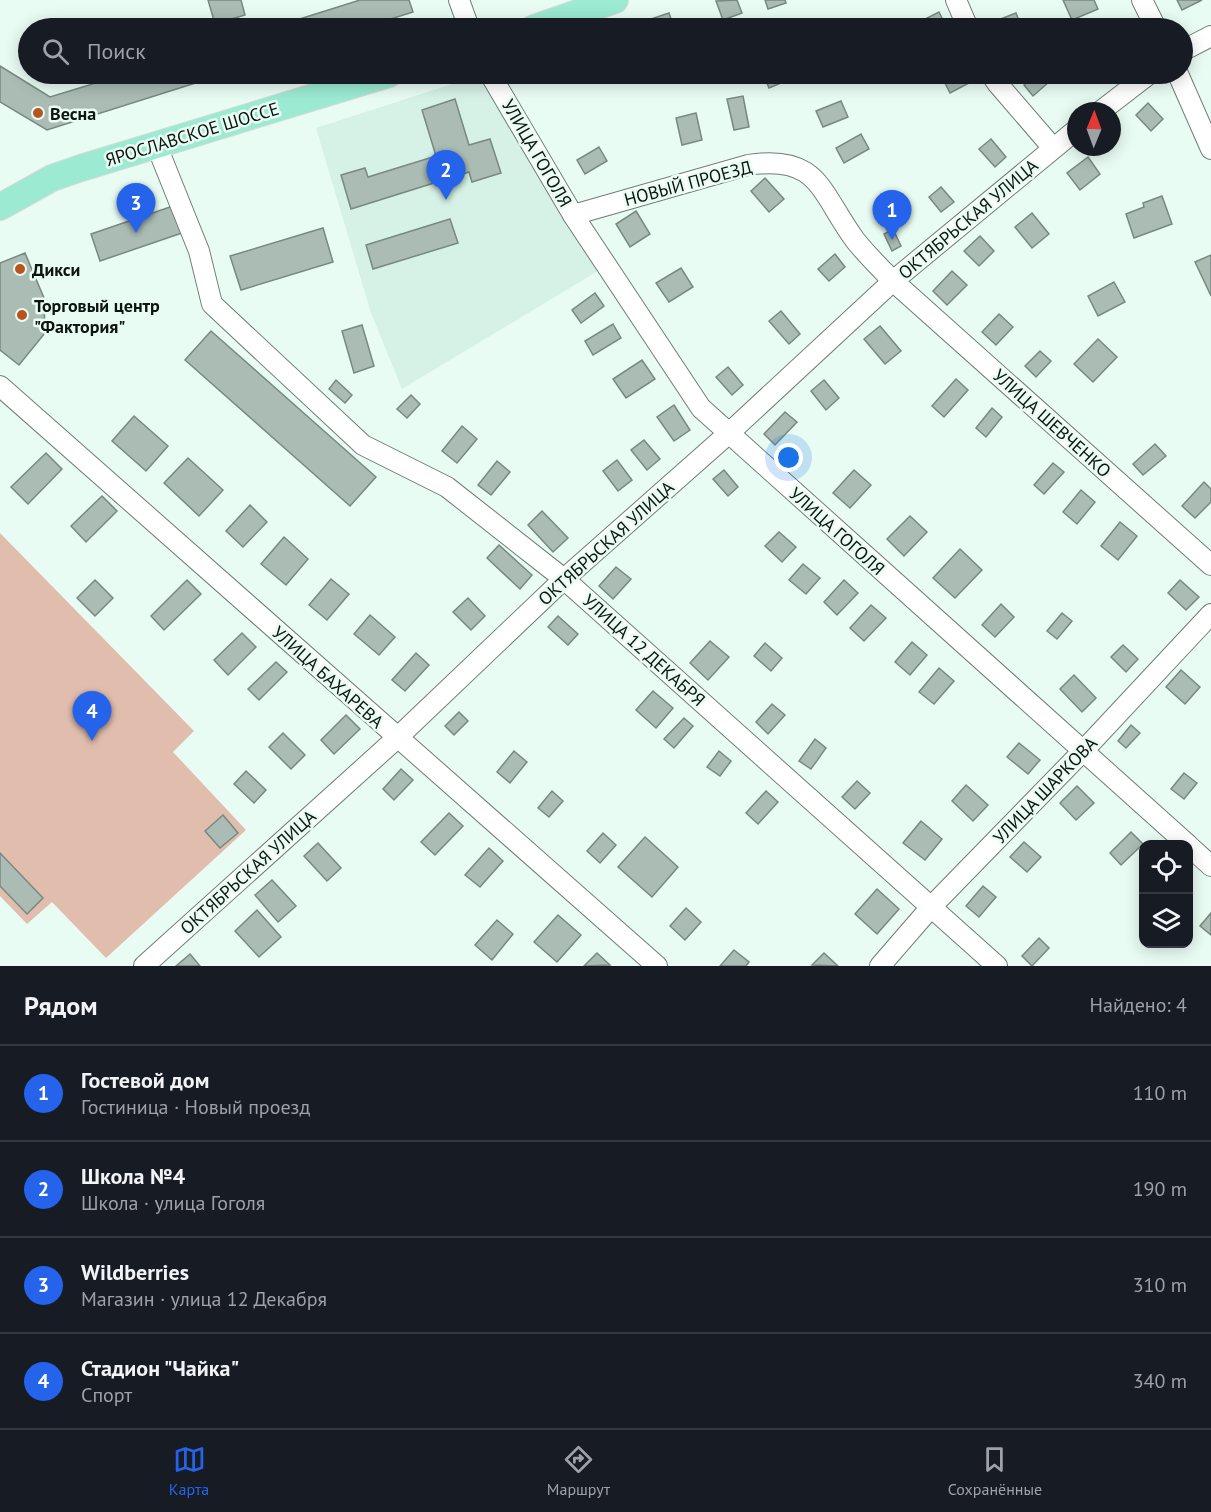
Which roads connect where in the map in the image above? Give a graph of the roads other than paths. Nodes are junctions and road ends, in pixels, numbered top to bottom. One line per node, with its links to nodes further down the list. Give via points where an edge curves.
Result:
1 (459, 0): 5 (street)
2 (615, 0): 6 (main road)
3 (956, 0): 7 (street)
4 (1142, 0): 8 (street)
5 (465, 18)
6 (563, 18)
7 (964, 18)
8 (1151, 18)
9 (1211, 36): 10 (street)
10 (1193, 45)
11 (356, 84): 18 (main road, ЯРОСЛАВСКОЕ ШОССЕ)
12 (496, 84): 22 (street, УЛИЦА ГОГОЛЯ)
13 (997, 84): 19 (street)
14 (1136, 84): 16 (street)
15 (1182, 84): 20 (street)
16 (1113, 102)
17 (1067, 137): 19 (street, ОКТЯБРЬСКАЯ УЛИЦА)
18 (156, 144): 21 (main road, ЯРОСЛАВСКОЕ ШОССЕ, via 51,178); 27 (street, УЛИЦА 12 ДЕКАБРЯ, via 199,251 212,304 363,445 447,487)
19 (1053, 148): 23 (street, ОКТЯБРЬСКАЯ УЛИЦА)
20 (1211, 149)
21 (0, 207)
22 (573, 215): 23 (street, НОВЫЙ ПРОЕЗД, via 748,165 786,164 815,178 856,241); 25 (street, УЛИЦА ГОГОЛЯ, via 701,408)
23 (893, 281): 25 (street, ОКТЯБРЬСКАЯ УЛИЦА); 26 (street, УЛИЦА ШЕВЧЕНКО)
24 (0, 386): 29 (street, УЛИЦА БАХАРЕВА)
25 (728, 434): 27 (street, ОКТЯБРЬСКАЯ УЛИЦА); 30 (street, УЛИЦА ГОГОЛЯ)
26 (1211, 565)
27 (564, 579): 29 (street, ОКТЯБРЬСКАЯ УЛИЦА); 34 (street, УЛИЦА 12 ДЕКАБРЯ)
28 (1211, 614): 30 (street, УЛИЦА ШАРКОВА)
29 (397, 738): 35 (street, ОКТЯБРЬСКАЯ УЛИЦА); 36 (street, УЛИЦА БАХАРЕВА)
30 (1083, 751): 31 (street, УЛИЦА ГОГОЛЯ); 34 (street, УЛИЦА ШАРКОВА)
31 (1182, 840)
32 (1193, 850): 33 (street, УЛИЦА ГОГОЛЯ)
33 (1211, 866)
34 (932, 906): 37 (street, УЛИЦА ШАРКОВА); 38 (street, УЛИЦА 12 ДЕКАБРЯ)
35 (144, 966)
36 (657, 966)
37 (880, 966)
38 (997, 966)

